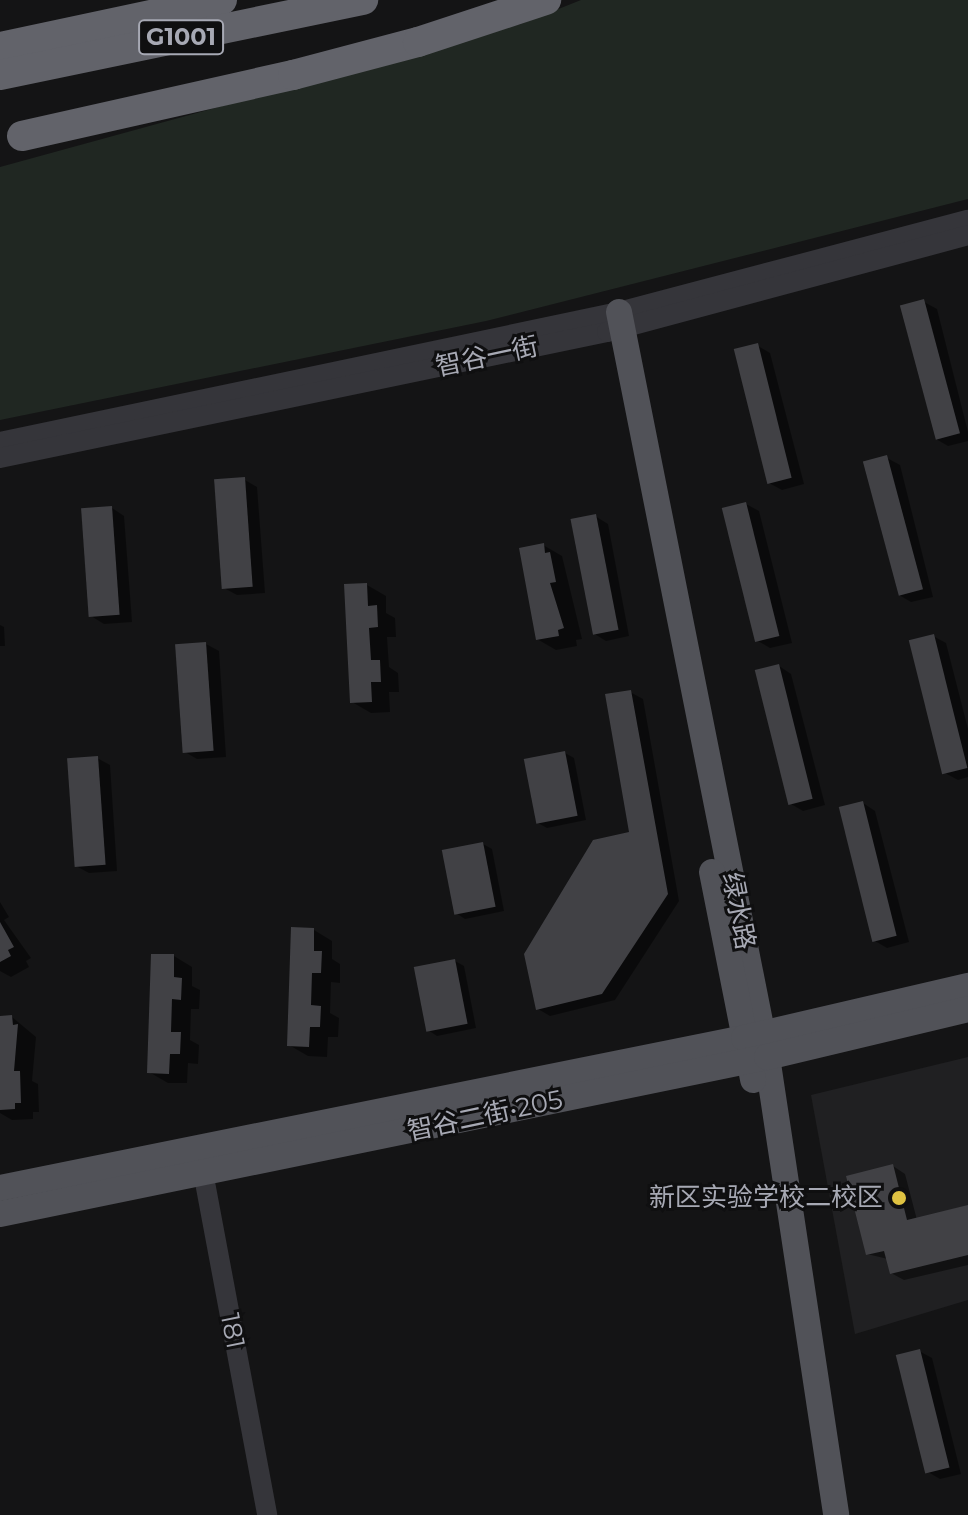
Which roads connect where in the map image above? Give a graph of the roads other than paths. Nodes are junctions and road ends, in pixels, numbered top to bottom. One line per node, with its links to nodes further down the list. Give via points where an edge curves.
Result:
1 (222, 0): 4 (highway, G1001)
2 (363, 0): 5 (highway, G1001)
3 (546, 0): 6 (highway, via 321,68)
4 (0, 47)
5 (0, 75)
6 (11, 138)
7 (968, 220): 9 (street, 智谷一街)
8 (968, 235): 9 (street, 智谷一街)
9 (613, 321): 10 (street, 智谷一街); 11 (street, 智谷一街); 14 (main road, 绿水路)
10 (0, 442)
11 (0, 458)
12 (968, 986): 14 (main road, 智谷二街•205)
13 (968, 1009): 14 (main road, 智谷二街•205)
14 (756, 1048): 15 (main road, 智谷二街•205); 16 (main road, 智谷二街•205); 20 (main road, 绿水路); 21 (main road, 绿水路)
15 (199, 1146): 16 (street, 181); 17 (main road, 智谷二街•205)
16 (203, 1174): 18 (main road, 智谷二街•205); 19 (street, 181)
17 (0, 1188)
18 (0, 1214)
19 (267, 1515)
20 (817, 1515)
21 (836, 1515)

